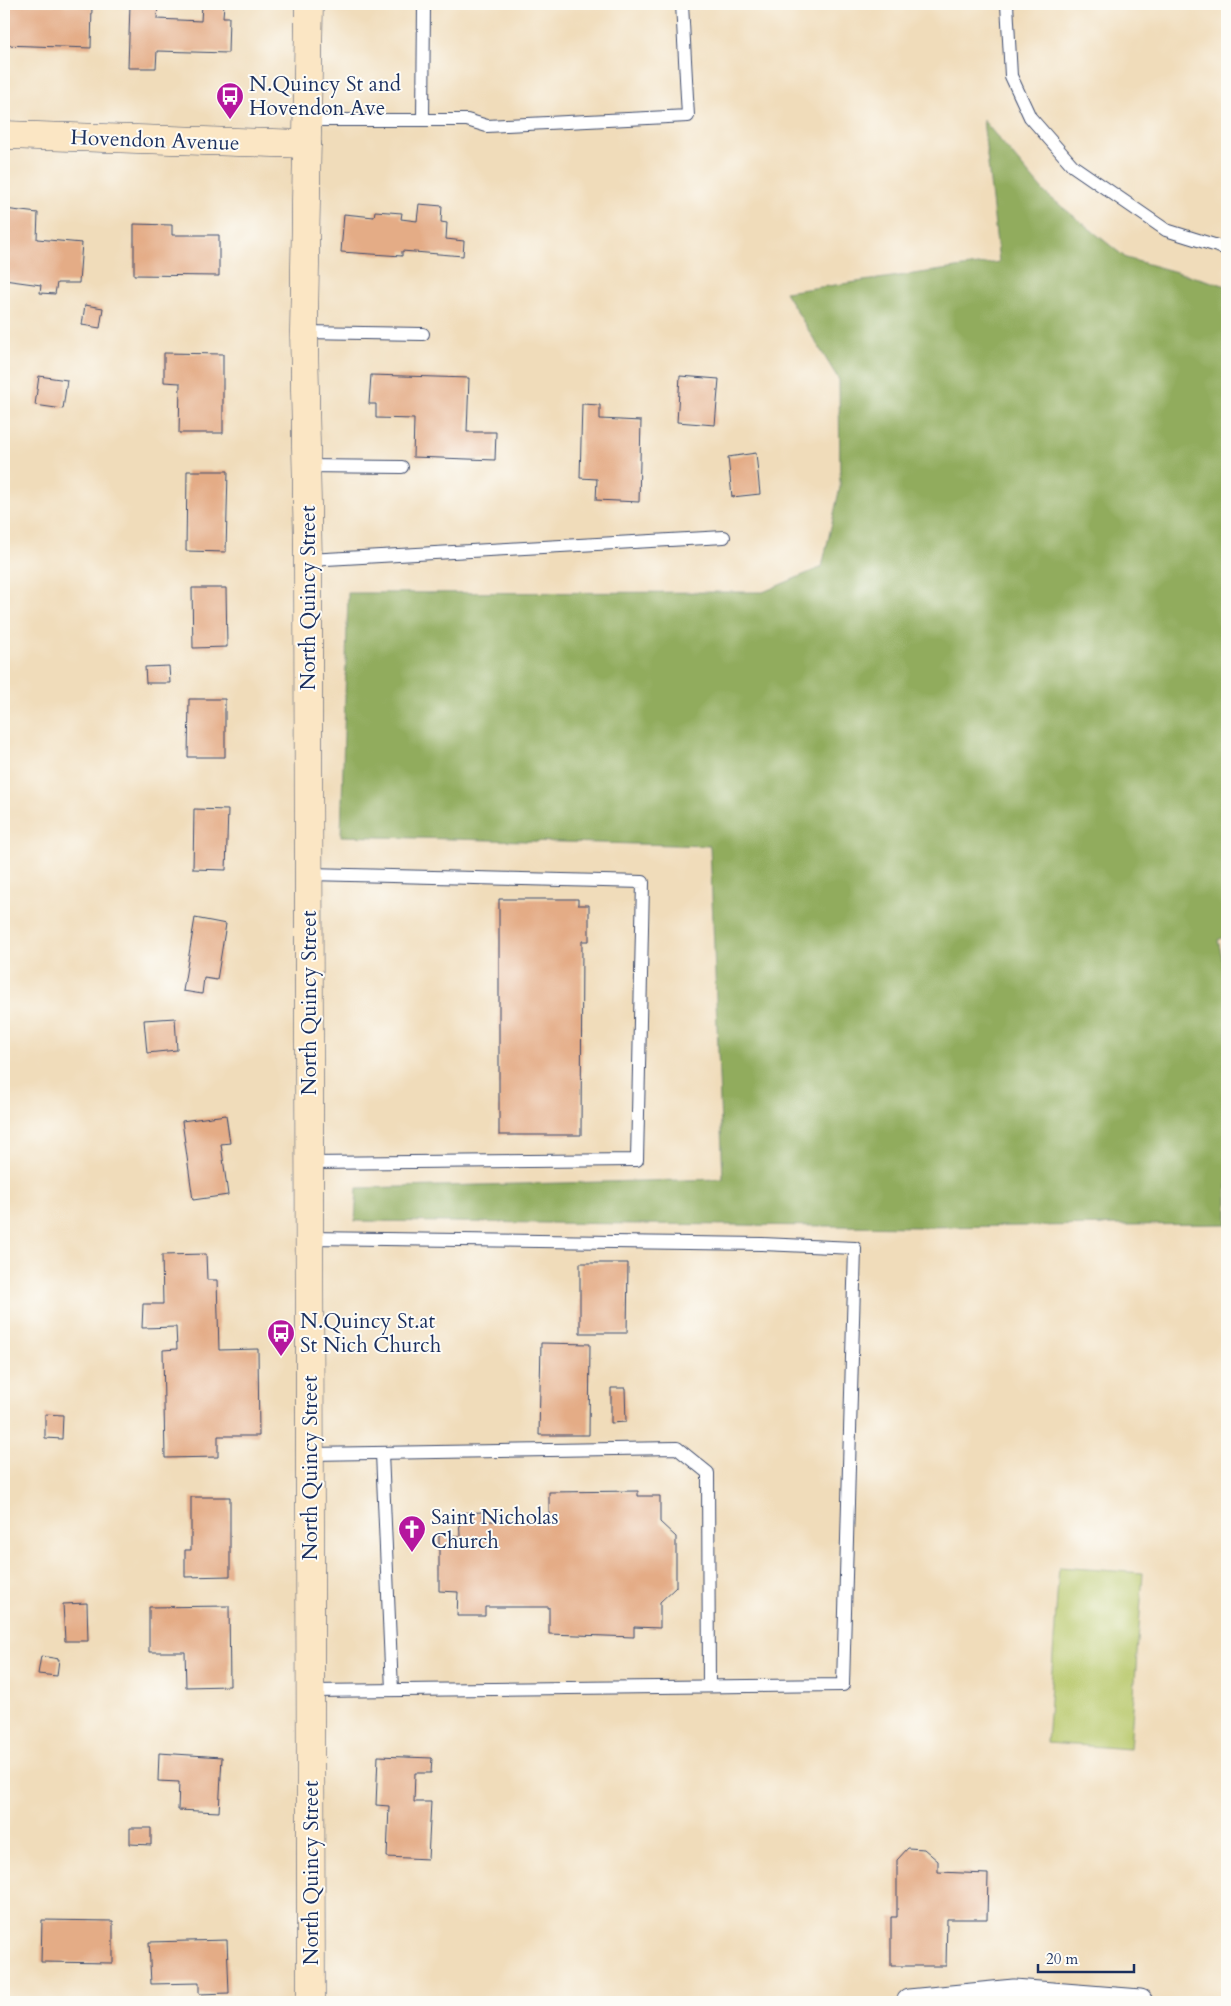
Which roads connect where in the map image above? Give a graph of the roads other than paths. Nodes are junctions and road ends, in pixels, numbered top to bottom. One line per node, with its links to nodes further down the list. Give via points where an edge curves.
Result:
1 (309, 4): 6 (main road, North Quincy Street)
2 (424, 4): 5 (lane)
3 (682, 4): 5 (lane, via 688,116 487,126 467,120)
4 (1007, 4): 8 (lane, via 1011,76 1030,116 1073,166 1166,230)
5 (423, 120): 6 (lane)
6 (307, 132): 7 (main road, Hovendon Avenue); 9 (main road, North Quincy Street)
7 (4, 135)
8 (1227, 249)
9 (304, 332): 10 (lane); 11 (main road, North Quincy Street)
10 (423, 334)
11 (306, 466): 12 (lane); 14 (main road, North Quincy Street)
12 (402, 467)
13 (724, 537): 14 (lane)
14 (308, 560): 15 (main road, North Quincy Street)
15 (308, 874): 16 (main road, North Quincy Street); 16 (lane, via 643,882 637,1160)
16 (309, 1163): 17 (main road, North Quincy Street)
17 (309, 1238): 19 (main road, North Quincy Street); 20 (lane, via 854,1248 843,1685)
18 (382, 1453): 19 (lane); 20 (lane, via 677,1448 708,1473); 21 (lane)
19 (310, 1454): 22 (main road, North Quincy Street)
20 (709, 1686): 21 (lane)
21 (392, 1690): 22 (lane)
22 (311, 1691): 23 (main road, North Quincy Street)
23 (311, 2002)
24 (909, 2002): 25 (street, via 1014,1992)
25 (1140, 2002)

